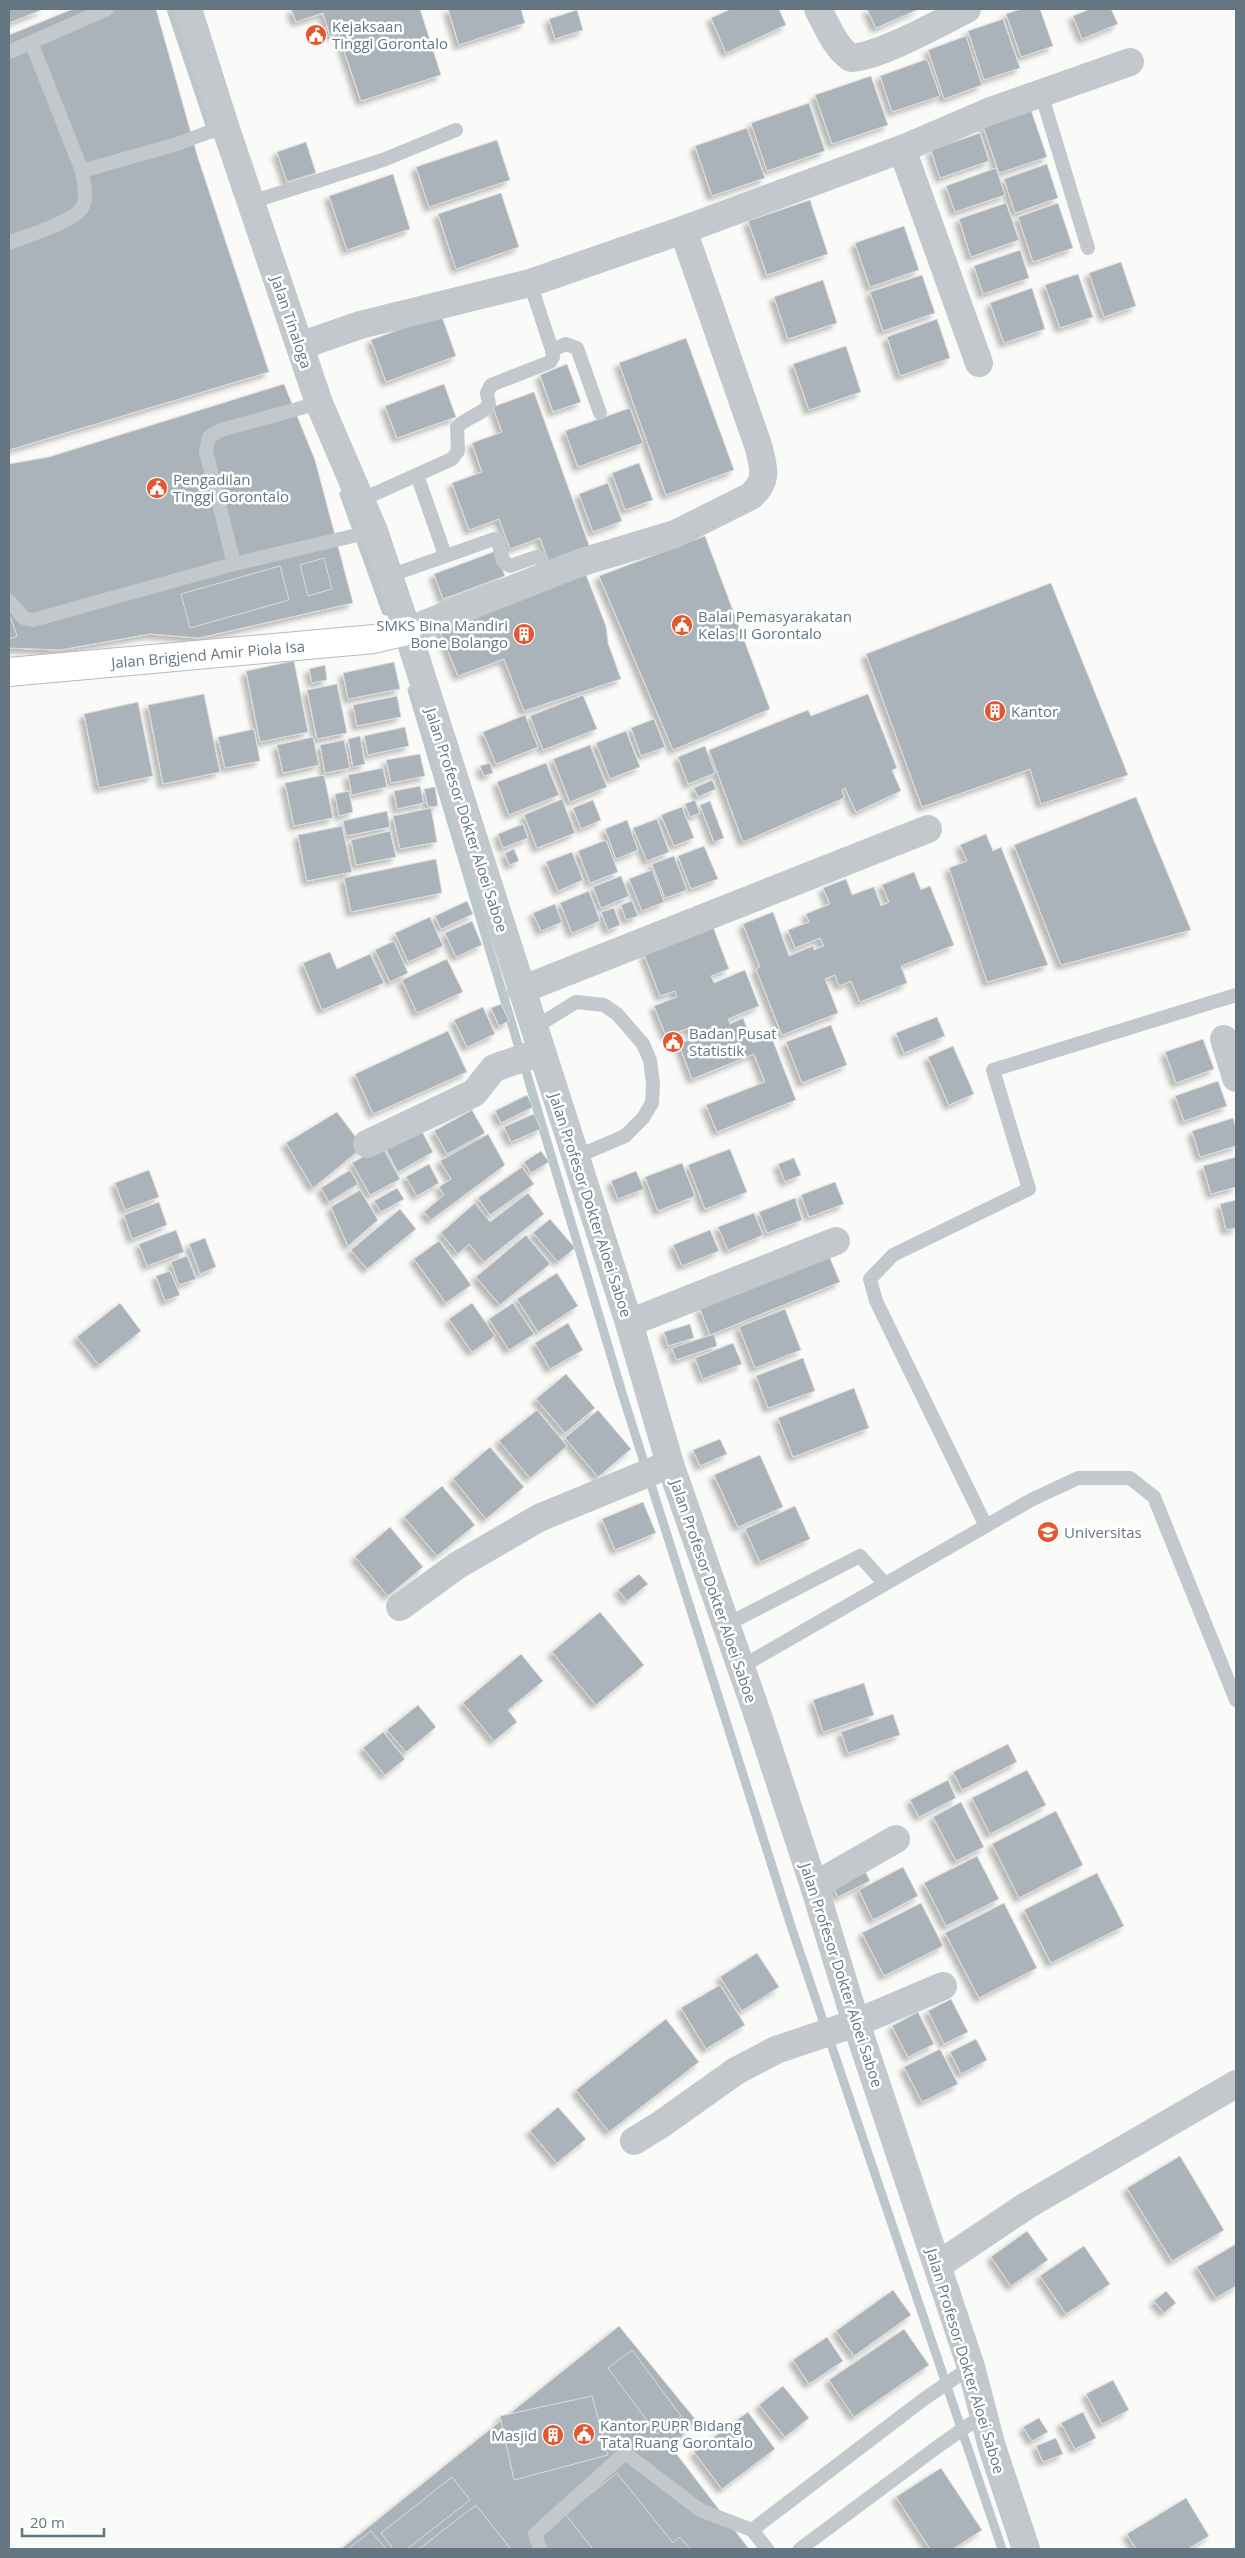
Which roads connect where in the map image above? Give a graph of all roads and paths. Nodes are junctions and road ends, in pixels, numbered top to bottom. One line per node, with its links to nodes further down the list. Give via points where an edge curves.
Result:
1 (107, 9): 5 (lane)
2 (188, 9): 9 (street, Jalan Tinaloga)
3 (818, 9): 4 (street, via 842,51 851,58 860,58)
4 (967, 9)
5 (31, 42): 6 (lane); 12 (lane)
6 (9, 52)
7 (1130, 62): 8 (street)
8 (1041, 93): 11 (street); 16 (lane)
9 (220, 128): 12 (lane); 13 (street, Jalan Tinaloga)
10 (456, 130): 13 (lane, via 383,160)
11 (902, 149): 14 (street); 20 (street)
12 (82, 171): 15 (lane, via 83,208 68,219)
13 (251, 202): 18 (street, Jalan Tinaloga)
14 (683, 230): 17 (street); 28 (street, via 759,448 764,471 762,487 751,496 675,534)
15 (9, 243)
16 (1088, 248)
17 (530, 283): 18 (street, via 360,325); 19 (lane)
18 (300, 346): 21 (street, Jalan Tinaloga)
19 (552, 350): 22 (lane, via 566,344 577,348); 23 (lane, via 550,362 491,385 486,410 466,418 457,427 458,452 452,459)
20 (979, 363)
21 (311, 405): 24 (street, Jalan Tinaloga); 27 (lane, via 221,430 209,437 206,451)
22 (600, 413)
23 (417, 475): 24 (lane); 26 (lane)
24 (361, 500): 25 (street, Jalan Tinaloga)
25 (363, 534): 27 (lane); 29 (street, Jalan Tinaloga)
26 (445, 555): 28 (lane, via 494,539 498,541 503,561 510,566 541,558); 29 (lane)
27 (234, 564): 30 (lane, via 33,620 24,618)
28 (548, 575): 31 (street)
29 (389, 576): 31 (street, Jalan Tinaloga)
30 (9, 601)
31 (407, 631): 32 (main road, Jalan Brigjend Amir Piola Isa, via 374,639); 34 (street, Jalan Profesor Dokter Aloei Saboe)
32 (9, 672)
33 (928, 829): 34 (street)
34 (521, 990): 37 (street, Jalan Profesor Dokter Aloei Saboe)
35 (1236, 995): 44 (lane, via 994,1070 1030,1189 893,1255 870,1279 876,1301)
36 (1224, 1039): 38 (street)
37 (528, 1049): 39 (street, via 492,1070 474,1093); 40 (street, Jalan Profesor Dokter Aloei Saboe); 40 (lane, via 576,1002 604,1005 643,1044 650,1060 652,1103 643,1118 625,1136)
38 (1236, 1078)
39 (367, 1144)
40 (576, 1157): 42 (street, Jalan Profesor Dokter Aloei Saboe)
41 (836, 1241): 42 (street)
42 (628, 1323): 43 (street, Jalan Profesor Dokter Aloei Saboe)
43 (655, 1470): 46 (street, via 539,1518 458,1565); 47 (street, Jalan Profesor Dokter Aloei Saboe)
44 (986, 1526): 45 (lane); 49 (lane, via 1078,1478 1130,1478 1154,1497)
45 (885, 1584): 47 (lane, via 860,1556); 48 (lane)
46 (400, 1606)
47 (726, 1625): 48 (street, Jalan Profesor Dokter Aloei Saboe)
48 (741, 1667): 51 (street, Jalan Profesor Dokter Aloei Saboe)
49 (1236, 1700)
50 (896, 1839): 51 (street)
51 (814, 1886): 53 (street, Jalan Profesor Dokter Aloei Saboe)
52 (944, 1986): 53 (street)
53 (849, 2026): 55 (street, via 776,2050 736,2071); 56 (street, Jalan Profesor Dokter Aloei Saboe)
54 (1236, 2084): 56 (street, via 1026,2206)
55 (634, 2141)
56 (938, 2265): 57 (street, Jalan Profesor Dokter Aloei Saboe)
57 (963, 2372): 58 (street, Jalan Profesor Dokter Aloei Saboe); 59 (lane)
58 (977, 2421): 62 (lane); 63 (street, Jalan Profesor Dokter Aloei Saboe)
59 (752, 2530): 60 (lane, via 700,2510 625,2453 535,2534); 61 (lane)
60 (540, 2549)
61 (767, 2549)
62 (800, 2549)
63 (1026, 2549)

